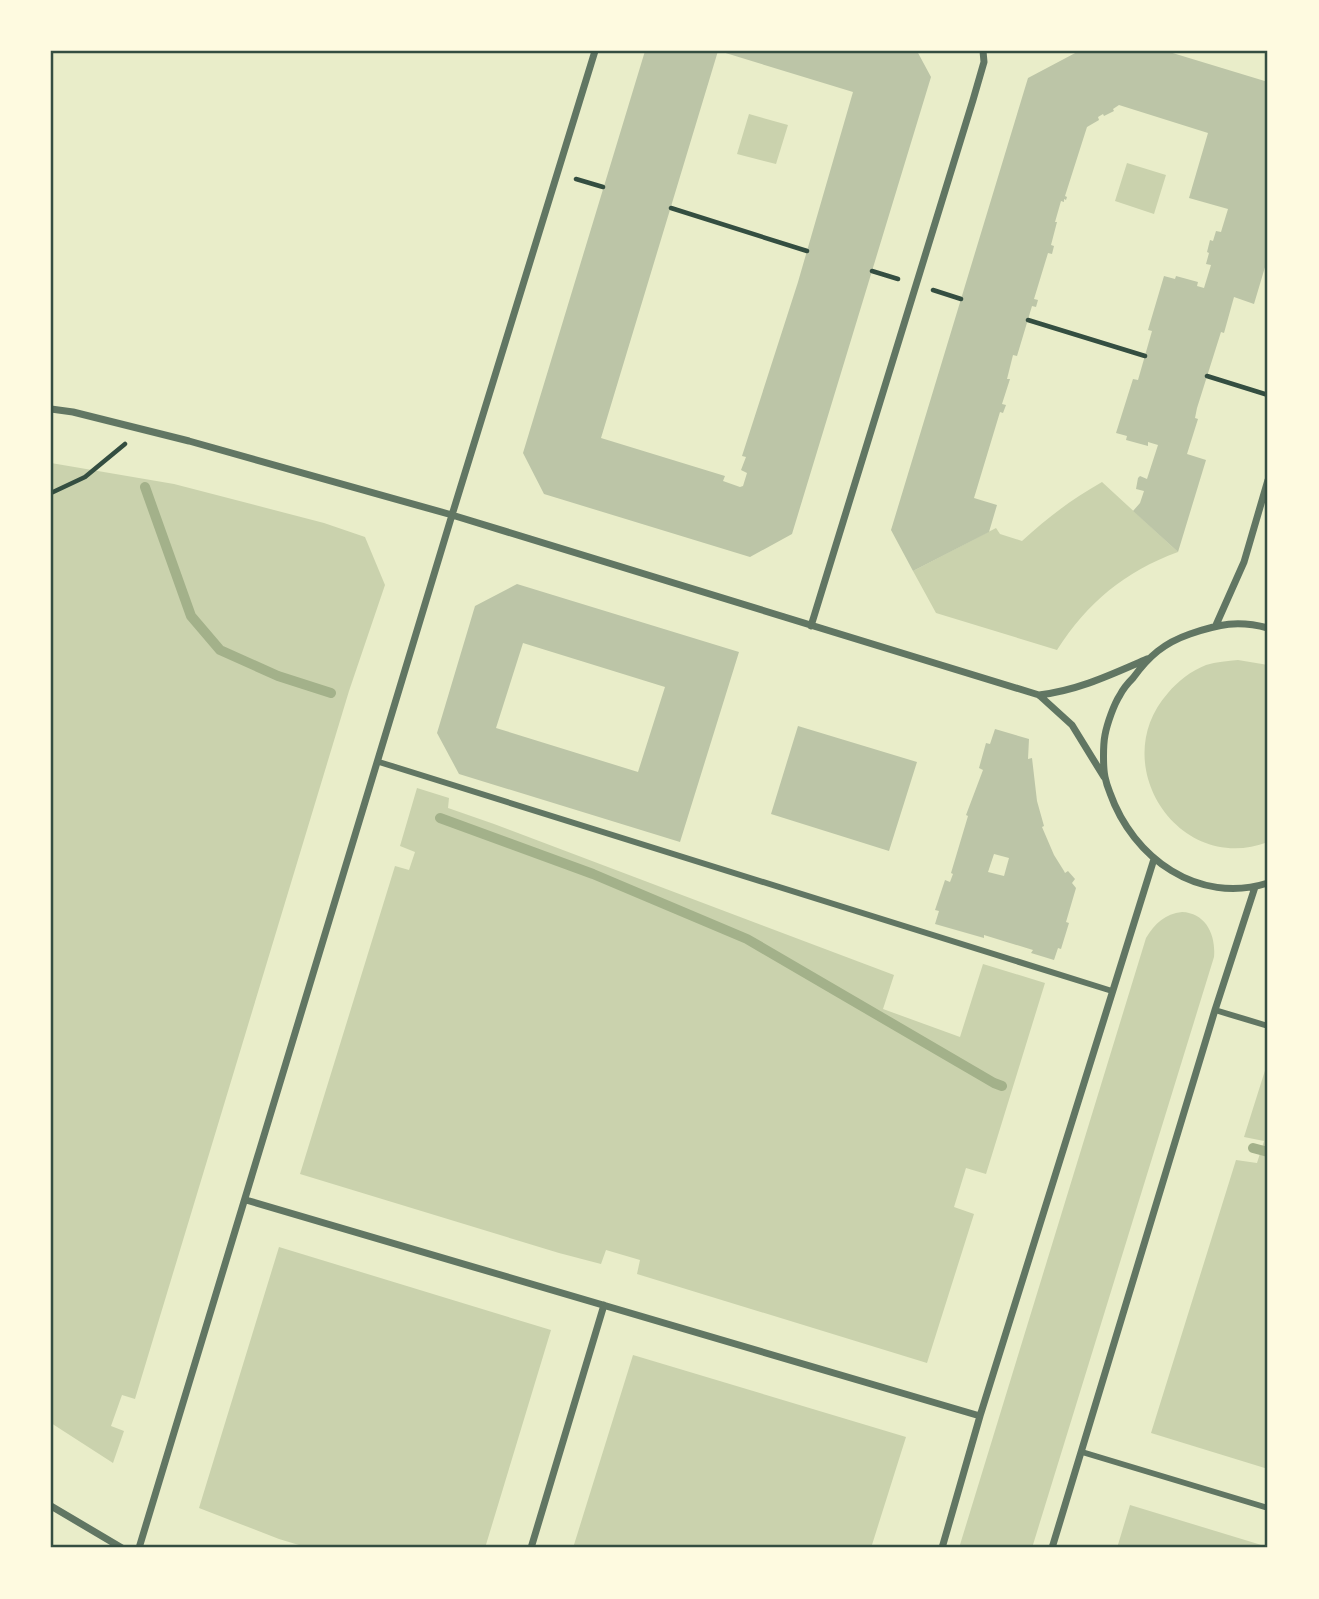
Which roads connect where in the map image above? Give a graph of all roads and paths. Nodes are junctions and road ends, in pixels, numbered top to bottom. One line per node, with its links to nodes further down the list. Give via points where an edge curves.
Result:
1 (595, 51): 3 (street)
2 (983, 51): 17 (street, via 974,100)
3 (558, 174): 4 (path); 15 (street)
4 (603, 187)
5 (671, 208): 6 (path)
6 (807, 251)
7 (1028, 320): 8 (path)
8 (1145, 356)
9 (1207, 376): 10 (path)
10 (1268, 395)
11 (51, 409): 12 (street)
12 (143, 429): 14 (path, via 85,477); 15 (street)
13 (1268, 480): 16 (street, via 1244,562)
14 (51, 493)
15 (452, 515): 17 (street); 21 (street)
16 (1216, 625): 18 (street, via 1252,623); 19 (street, via 1174,639)
17 (811, 626): 20 (street)
18 (1268, 628)
19 (1148, 658): 20 (street, via 1065,692); 22 (street, via 1120,695 1105,735)
20 (1039, 695): 22 (street, via 1072,725)
21 (379, 762): 26 (street); 29 (street)
22 (1104, 776): 23 (street, via 1116,810)
23 (1154, 859): 25 (street, via 1199,883); 26 (street)
24 (1268, 883): 25 (street)
25 (1255, 887): 27 (street)
26 (1112, 991): 31 (street)
27 (1215, 1010): 28 (street); 32 (street)
28 (1268, 1026)
29 (246, 1200): 30 (street); 36 (street)
30 (604, 1305): 31 (street); 37 (street)
31 (980, 1416): 38 (street)
32 (1082, 1451): 34 (street); 39 (street)
33 (51, 1506): 35 (street)
34 (1268, 1508)
35 (122, 1548)
36 (139, 1548)
37 (531, 1548)
38 (942, 1548)
39 (1052, 1548)

